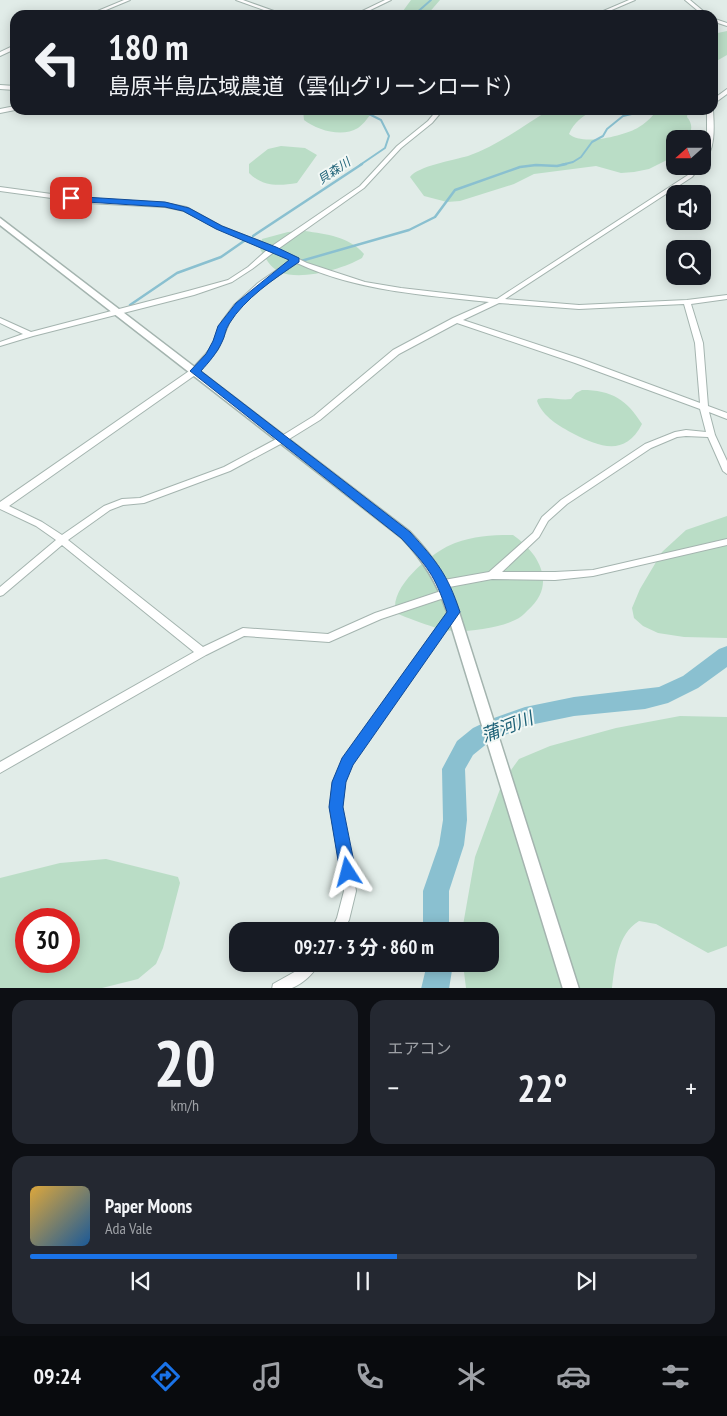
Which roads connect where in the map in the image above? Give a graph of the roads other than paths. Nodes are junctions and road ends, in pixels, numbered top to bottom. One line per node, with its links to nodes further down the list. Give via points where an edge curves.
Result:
1 (128, 0): 6 (street)
2 (238, 0): 7 (street)
3 (389, 0): 8 (street)
4 (630, 0): 9 (street)
5 (687, 0): 10 (street)
6 (103, 10)
7 (269, 10)
8 (367, 10)
9 (607, 10)
10 (700, 10)
11 (436, 115): 17 (street, via 399,146 362,187)
12 (710, 115): 13 (street)
13 (710, 130)
14 (691, 175): 20 (street)
15 (0, 189): 17 (street, via 88,200 165,204 186,209 219,228)
16 (0, 221): 22 (street)
17 (273, 249): 18 (street); 22 (street, via 230,281)
18 (296, 260): 20 (street, via 364,284); 27 (street, via 239,305 223,326 210,355)
19 (727, 297): 21 (street)
20 (498, 301): 21 (street, via 578,307); 24 (street)
21 (687, 302): 28 (street, via 699,343)
22 (119, 312): 25 (street); 27 (street)
23 (0, 320): 25 (street)
24 (456, 320): 28 (street, via 578,361); 31 (street, via 396,352 318,418)
25 (30, 334): 26 (street)
26 (0, 344)
27 (196, 371): 31 (street); 33 (street)
28 (704, 409): 29 (street); 30 (street)
29 (727, 416)
30 (711, 436): 32 (street); 36 (street, via 686,433 648,446 564,502 545,518 536,536)
31 (283, 439): 34 (street, via 227,469 141,501 122,502 107,508); 37 (street, via 406,535 434,566)
32 (727, 470)
33 (1, 505): 34 (street)
34 (62, 540): 38 (street); 40 (street)
35 (727, 542): 36 (street, via 593,573 555,576)
36 (492, 574): 37 (street)
37 (446, 589): 39 (street); 40 (street, via 329,638 243,632)
38 (0, 592)
39 (453, 612): 42 (street, via 347,762 339,782 336,807 350,891); 45 (street)
40 (202, 652): 41 (street)
41 (0, 768)
42 (342, 922)
43 (304, 972): 44 (street)
44 (278, 988)
45 (571, 988)

